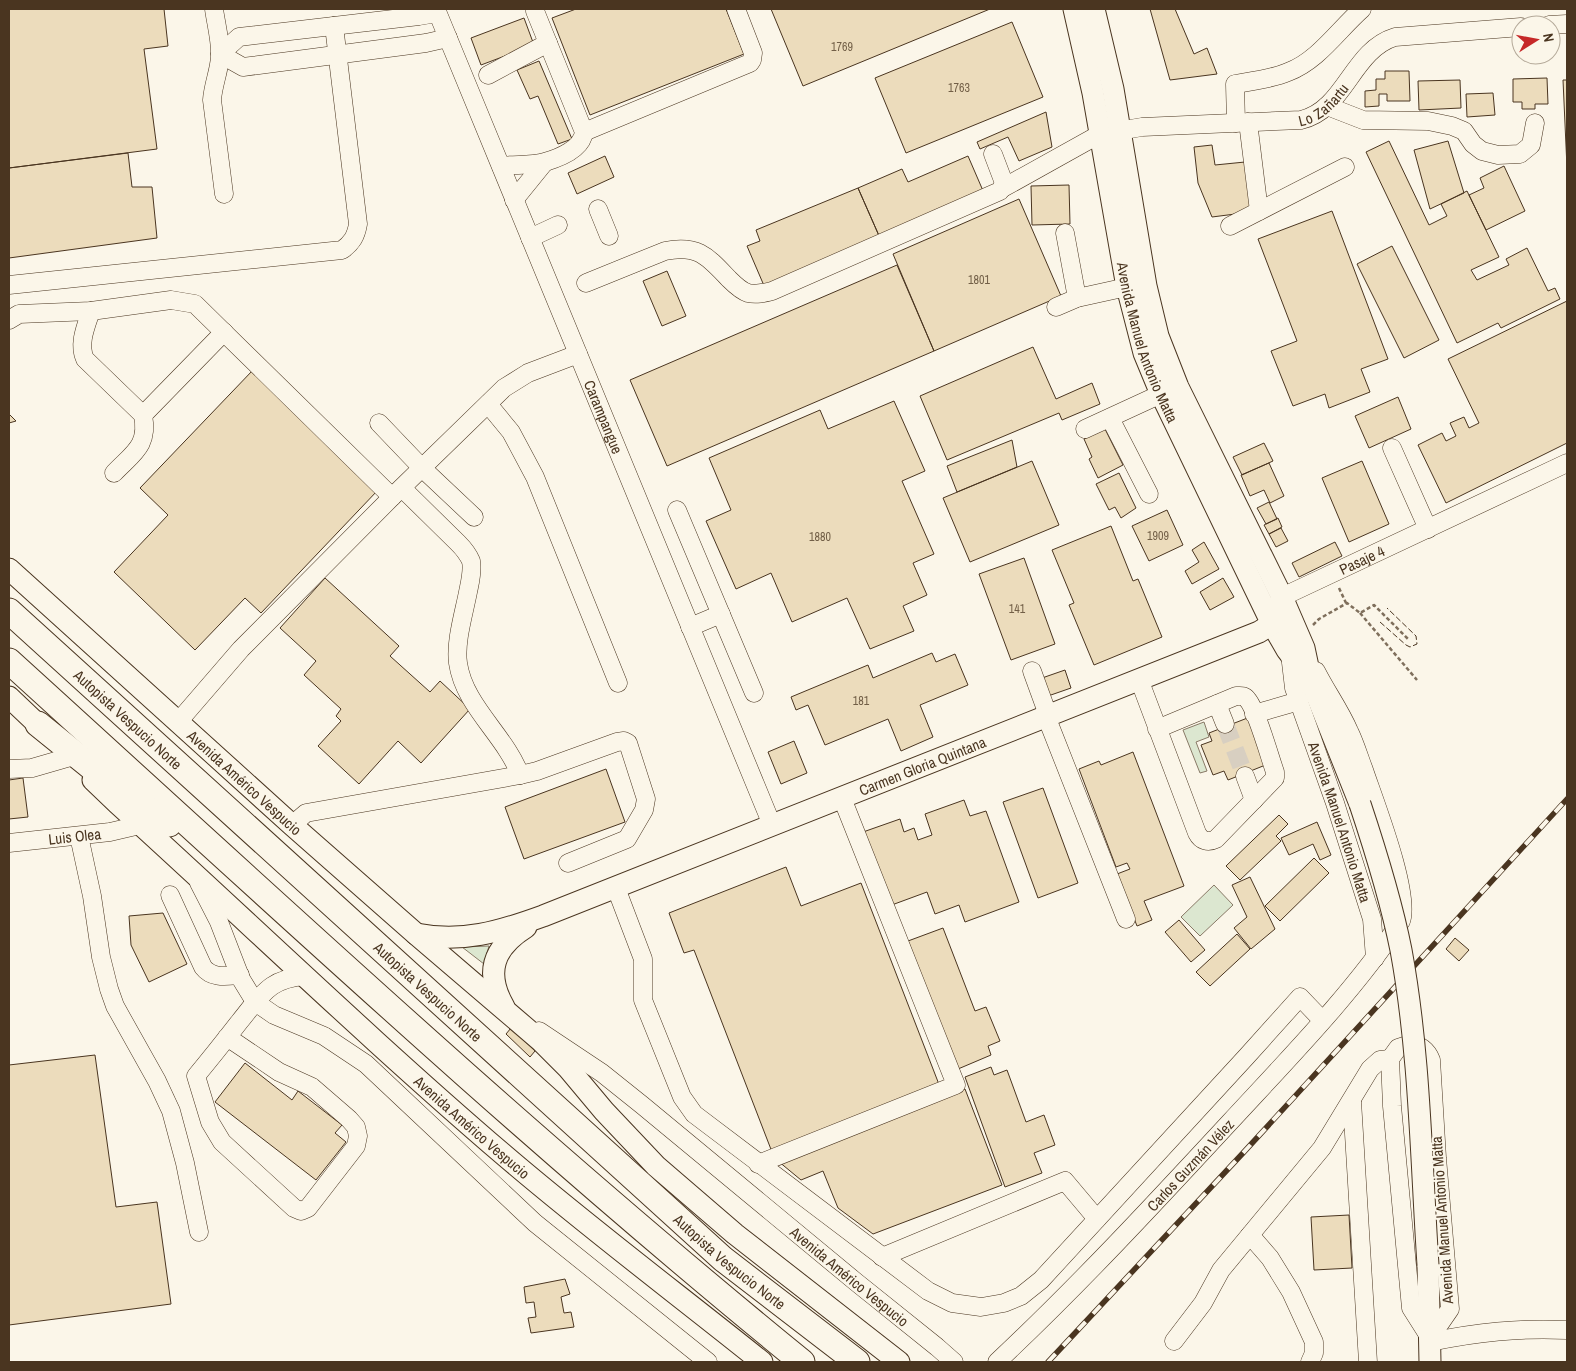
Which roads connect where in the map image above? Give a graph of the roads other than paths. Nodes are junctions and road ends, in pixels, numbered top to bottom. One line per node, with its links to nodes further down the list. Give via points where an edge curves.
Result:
1 (214, 9): 12 (street)
2 (736, 9): 18 (street, via 753,53 750,62)
3 (1074, 9): 19 (main road, Avenida Manuel Antonio Matta, via 1087,65)
4 (1094, 9): 19 (main road, Avenida Manuel Antonio Matta, via 1113,89)
5 (1362, 9): 16 (street, via 1300,66 1289,72 1235,84)
6 (437, 11): 8 (street); 10 (street, Carampangue)
7 (535, 11): 11 (street)
8 (334, 26): 12 (street, via 239,37); 13 (street)
9 (1511, 28): 15 (street, Lo Zañartu, via 1386,40 1372,50)
10 (448, 38): 13 (street); 22 (street, Carampangue)
11 (548, 43): 14 (street); 18 (street)
12 (220, 54): 13 (street, via 243,67); 25 (street, via 212,100)
13 (337, 54): 35 (street, via 358,224 351,244 342,250)
14 (488, 75)
15 (1327, 106): 16 (street, Lo Zañartu, via 1315,116 1300,120); 17 (street, via 1363,120 1428,121 1452,126 1464,131 1482,151 1498,156 1520,154 1531,145)
16 (1242, 123): 19 (street, Lo Zañartu, via 1142,127); 28 (street)
17 (1534, 123)
18 (584, 132): 21 (street, via 582,142)
19 (1110, 132): 24 (street); 36 (main road, Avenida Manuel Antonio Matta); 59 (main road, Avenida Manuel Antonio Matta, via 1160,344)
20 (993, 154): 24 (street, via 1004,182)
21 (544, 163): 22 (street); 26 (street)
22 (501, 166): 26 (street, Carampangue)
23 (1345, 167): 28 (street)
24 (1003, 188): 34 (street, via 968,206 759,294 742,290 710,259 688,249 665,251)
25 (224, 194)
26 (514, 200): 33 (street, Carampangue)
27 (598, 208): 32 (street)
28 (1259, 211): 30 (street)
29 (558, 225): 33 (street)
30 (1230, 226)
31 (1065, 233): 37 (street)
32 (609, 236)
33 (530, 238): 42 (street, Carampangue)
34 (586, 283)
35 (9, 285)
36 (1127, 287): 37 (street); 43 (main road, Avenida Manuel Antonio Matta, via 1144,352)
37 (1077, 298): 38 (street)
38 (1056, 307)
39 (90, 311): 40 (street, via 19,314); 41 (street, via 171,300 195,304); 45 (street, via 81,351 85,359)
40 (9, 320)
41 (224, 332): 45 (street); 53 (street)
42 (578, 354): 44 (street, via 528,373 504,388); 63 (street, Carampangue)
43 (1161, 394): 46 (street); 62 (main road, Avenida Manuel Antonio Matta)
44 (488, 404): 51 (street); 68 (street, via 512,432 534,473)
45 (143, 415): 52 (street, via 145,434 141,444)
46 (1110, 418): 48 (street); 54 (street)
47 (379, 423): 51 (street)
48 (1085, 429)
49 (1392, 448): 57 (street)
50 (1567, 463): 57 (street, Pasaje 4)
51 (422, 468): 53 (street); 56 (street)
52 (114, 473)
53 (397, 492): 75 (street, via 242,649); 81 (street, via 458,543 470,561 471,580 457,650 461,677 514,760)
54 (1149, 494)
55 (677, 510): 61 (street)
56 (474, 517)
57 (1434, 526): 59 (street, Pasaje 4)
58 (9, 569): 75 (main road, Avenida Américo Vespucio)
59 (1282, 597): 62 (main road); 64 (main road, Avenida Manuel Antonio Matta)
60 (9, 611): 118 (highway, Autopista Vespucio Norte, via 723,1259)
61 (721, 614): 63 (street); 69 (street)
62 (1272, 624): 64 (main road, Avenida Manuel Antonio Matta); 67 (main road, Carmen Gloria Quintana)
63 (690, 627): 87 (street, Carampangue)
64 (1298, 647): 71 (street, Avenida Manuel Antonio Matta, via 1294,688); 98 (street, Avenida Manuel Antonio Matta, via 1350,732 1389,843 1404,915); 114 (main road, Avenida Manuel Antonio Matta, bridge, via 1370,834 1391,907 1408,994 1428,1265)
65 (9, 661): 93 (highway)
66 (1032, 671): 74 (street)
67 (1139, 679): 74 (main road, Carmen Gloria Quintana); 78 (street)
68 (618, 683)
69 (754, 693)
70 (9, 697): 76 (main road, Avenida Américo Vespucio)
71 (1299, 701): 73 (street); 98 (street, Avenida Manuel Antonio Matta, via 1336,803 1372,919)
72 (1217, 704): 73 (street, via 1244,696); 77 (street); 78 (street)
73 (1254, 714): 84 (street, via 1275,778)
74 (1047, 716): 83 (main road, Carmen Gloria Quintana); 96 (street)
75 (178, 722): 86 (main road, Avenida Américo Vespucio)
76 (38, 724): 79 (main road, Avenida Américo Vespucio); 93 (highway, via 110,783)
77 (1225, 724)
78 (1157, 729): 84 (street, via 1201,839 1216,839)
79 (70, 757): 80 (street, via 32,768); 85 (main road, Avenida Américo Vespucio)
80 (9, 769)
81 (520, 776): 86 (street, via 306,813); 90 (street, via 617,742 628,743 646,799 644,810 622,842)
82 (1245, 776): 84 (street)
83 (842, 798): 87 (main road, Carmen Gloria Quintana); 107 (street, via 956,1085)
84 (1254, 800)
85 (140, 824): 88 (street, Luis Olea); 91 (main road, Avenida Américo Vespucio)
86 (292, 825): 97 (main road, Avenida Américo Vespucio)
87 (772, 825): 92 (main road, Carmen Gloria Quintana)
88 (79, 836): 89 (street, Luis Olea); 109 (street, via 101,957 114,1006 157,1080 171,1112)
89 (9, 843)
90 (568, 862)
91 (195, 876): 99 (street, Avenida Américo Vespucio, via 219,922); 100 (main road, Avenida Américo Vespucio)
92 (616, 888): 95 (main road, Carmen Gloria Quintana); 107 (street, via 643,959 643,1000 682,1097 694,1114)
93 (263, 892): 117 (highway, via 484,1093 700,1279)
94 (170, 894): 99 (street, via 208,973)
95 (543, 916): 97 (main road, Carmen Gloria Quintana, via 474,936 446,938); 102 (main road, Carmen Gloria Quintana, via 507,941 496,957 494,979)
96 (1126, 919)
97 (416, 934): 102 (main road, Avenida Américo Vespucio)
98 (1375, 958): 103 (street, Carlos Guzmán Vélez)
99 (240, 975): 101 (street, Avenida Américo Vespucio)
100 (305, 976): 101 (street, via 279,982); 116 (main road, Avenida Américo Vespucio, via 504,1155)
101 (256, 1001): 104 (street); 115 (street, Avenida Américo Vespucio, via 274,1014 324,1036 366,1064 535,1222)
102 (506, 1010): 119 (main road, Avenida Américo Vespucio, via 556,1055 656,1166 735,1234); 120 (street, Avenida Américo Vespucio, via 609,1078)
103 (1322, 1020): 108 (street, via 1300,997); 121 (street, Carlos Guzmán Vélez, via 1134,1226)
104 (227, 1037): 104 (street, via 279,1072 312,1087 356,1127 356,1146 308,1208 301,1211 294,1208 222,1142 210,1122 196,1076)
105 (1390, 1058): 106 (street, via 1380,1060 1370,1069); 114 (street, via 1411,1308); 114 (street, Avenida Manuel Antonio Matta, via 1398,1048 1410,1044 1425,1050 1431,1060 1450,1309)
106 (1352, 1101): 110 (street, via 1322,1148); 123 (street)
107 (758, 1164): 111 (street)
108 (1097, 1219): 111 (street, via 1065,1181); 111 (street, via 1021,1296 980,1307 952,1303 928,1291)
109 (199, 1232)
110 (1250, 1235): 113 (street, via 1221,1270 1203,1303); 122 (street, via 1270,1258 1291,1292 1314,1342)
111 (882, 1257)
112 (1567, 1330): 114 (street, via 1489,1331)
113 (1174, 1341)
114 (1430, 1347)
115 (708, 1362)
116 (762, 1362)
117 (802, 1362)
118 (857, 1362)
119 (899, 1362)
120 (954, 1362)
121 (997, 1362)
122 (1310, 1362)
123 (1368, 1362)

